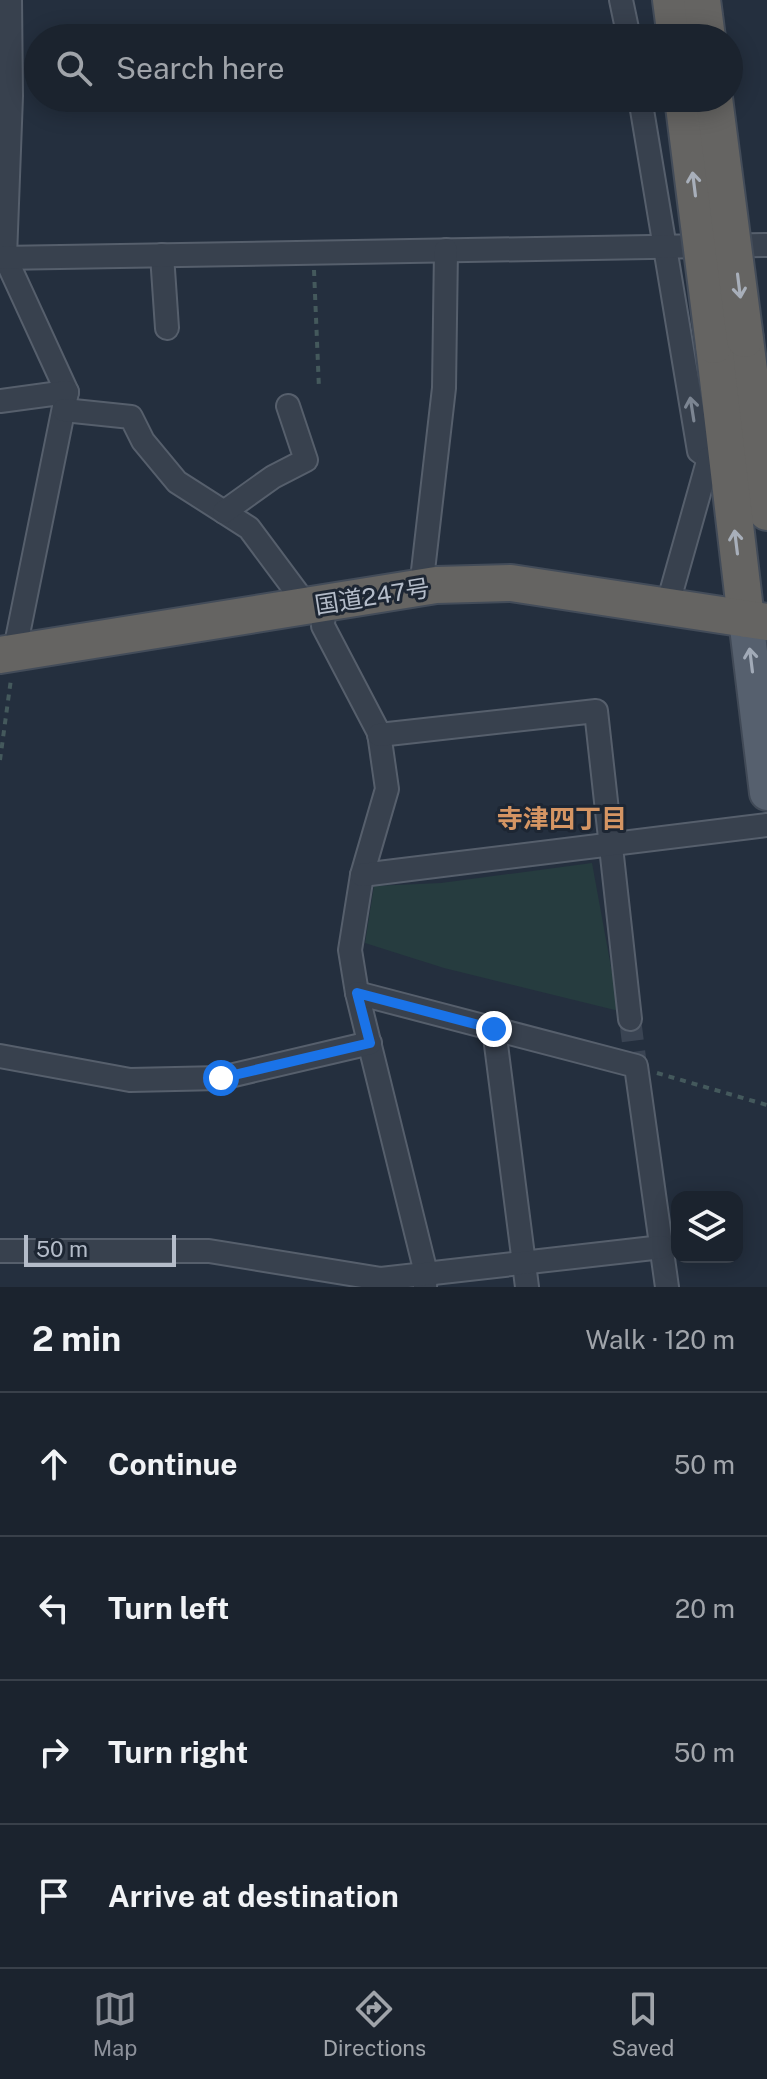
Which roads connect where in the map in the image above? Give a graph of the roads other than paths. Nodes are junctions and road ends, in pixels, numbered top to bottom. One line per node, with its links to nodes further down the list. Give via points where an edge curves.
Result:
1 (10, 0): 15 (street)
2 (621, 0): 5 (street)
3 (671, 0): 6 (highway)
4 (702, 0): 7 (highway)
5 (626, 24)
6 (674, 24)
7 (705, 24)
8 (643, 112): 12 (street)
9 (686, 112): 17 (highway, one-way to 9, bridge)
10 (715, 112): 17 (highway, one-way to 17, bridge)
11 (767, 245): 12 (street)
12 (667, 246): 13 (street); 21 (street, one-way to 12, via 699,451)
13 (446, 250): 14 (street); 24 (street, via 444,388)
14 (162, 255): 15 (street); 16 (street)
15 (3, 258): 19 (street)
16 (167, 328)
17 (730, 342): 21 (highway); 22 (highway)
18 (0, 401): 19 (street)
19 (65, 401): 23 (street, via 131,417 143,441 177,482); 28 (street)
20 (288, 406): 23 (street, via 306,460)
21 (718, 465): 26 (street); 27 (highway, one-way to 21)
22 (766, 489)
23 (224, 512): 25 (street, via 249,528)
24 (421, 588): 25 (highway, 国道247号); 26 (highway, 国道247号, via 511,583)
25 (316, 605): 28 (highway, 国道247号); 29 (street)
26 (667, 607): 27 (highway, 国道247号)
27 (756, 620): 30 (main road, one-way to 27)
28 (7, 654)
29 (379, 735): 32 (street, via 596,711); 33 (street, via 387,789)
30 (767, 793)
31 (767, 825): 32 (street)
32 (611, 844): 33 (street); 35 (street)
33 (362, 875): 34 (street, via 350,950)
34 (357, 993): 36 (street); 37 (street)
35 (630, 1019)
36 (494, 1029): 39 (street, via 636,1066); 41 (street)
37 (370, 1043): 38 (street, via 221,1078 130,1080); 42 (street)
38 (0, 1056)
39 (662, 1247): 41 (street); 44 (street)
40 (0, 1251): 42 (street, via 209,1251 381,1279)
41 (524, 1263): 42 (street); 43 (street)
42 (426, 1280)
43 (527, 1287)
44 (667, 1287)

